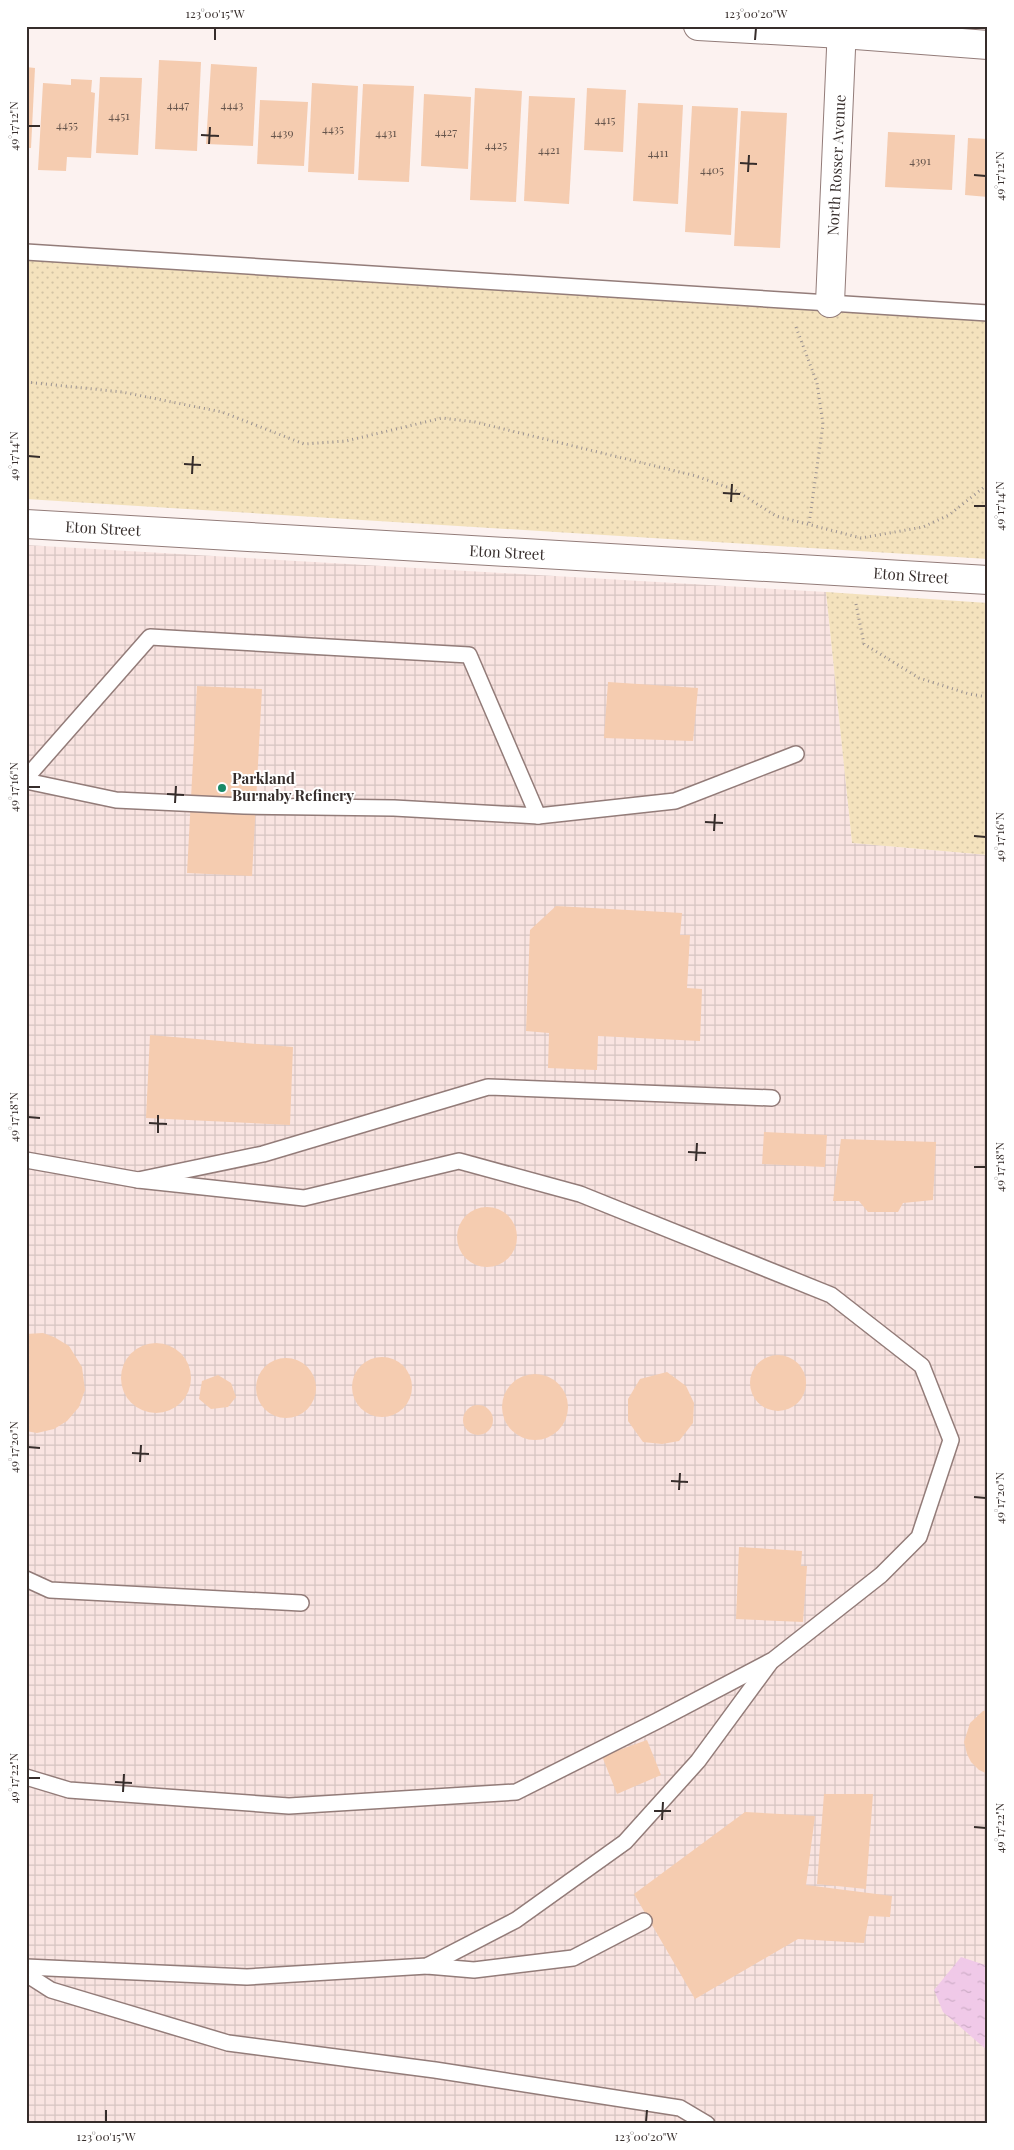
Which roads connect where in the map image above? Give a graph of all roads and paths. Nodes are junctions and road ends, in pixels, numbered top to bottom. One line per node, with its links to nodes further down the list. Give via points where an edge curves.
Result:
1 (698, 26): 2 (street)
2 (842, 30): 3 (street); 6 (street, North Rosser Avenue)
3 (988, 46)
4 (26, 252): 5 (lane)
5 (793, 301): 6 (lane); 11 (path, via 793,319 817,383 823,424)
6 (830, 303): 7 (lane)
7 (988, 312)
8 (26, 382): 11 (path, via 122,392 222,412 304,444 346,441 442,418 475,422 696,476 735,490 776,516)
9 (988, 484): 11 (path, via 949,515 924,527 861,538)
10 (26, 524): 12 (street, Eton Street)
11 (808, 524)
12 (988, 580)
13 (856, 602): 14 (path, via 864,644 919,678)
14 (988, 697)
15 (796, 754): 17 (lane, via 674,801)
16 (26, 779): 17 (lane, via 116,800 394,808); 17 (lane, via 150,637 469,655)
17 (538, 816)
18 (772, 1098): 20 (lane, via 488,1087 263,1154)
19 (26, 1160): 20 (lane)
20 (138, 1180): 23 (lane, via 304,1198 459,1161 580,1194 831,1295 922,1366 952,1440 919,1537 881,1575)
21 (26, 1579): 22 (lane, via 50,1590)
22 (301, 1603)
23 (773, 1660): 24 (lane, via 516,1792 289,1806 69,1790); 26 (lane, via 698,1761 625,1842 516,1920)
24 (26, 1777)
25 (644, 1921): 26 (lane, via 573,1958 474,1970)
26 (427, 1966): 27 (lane, via 247,1978)
27 (26, 1967)
28 (26, 1974): 29 (lane, via 51,1990 228,2042 680,2108)
29 (707, 2124)

